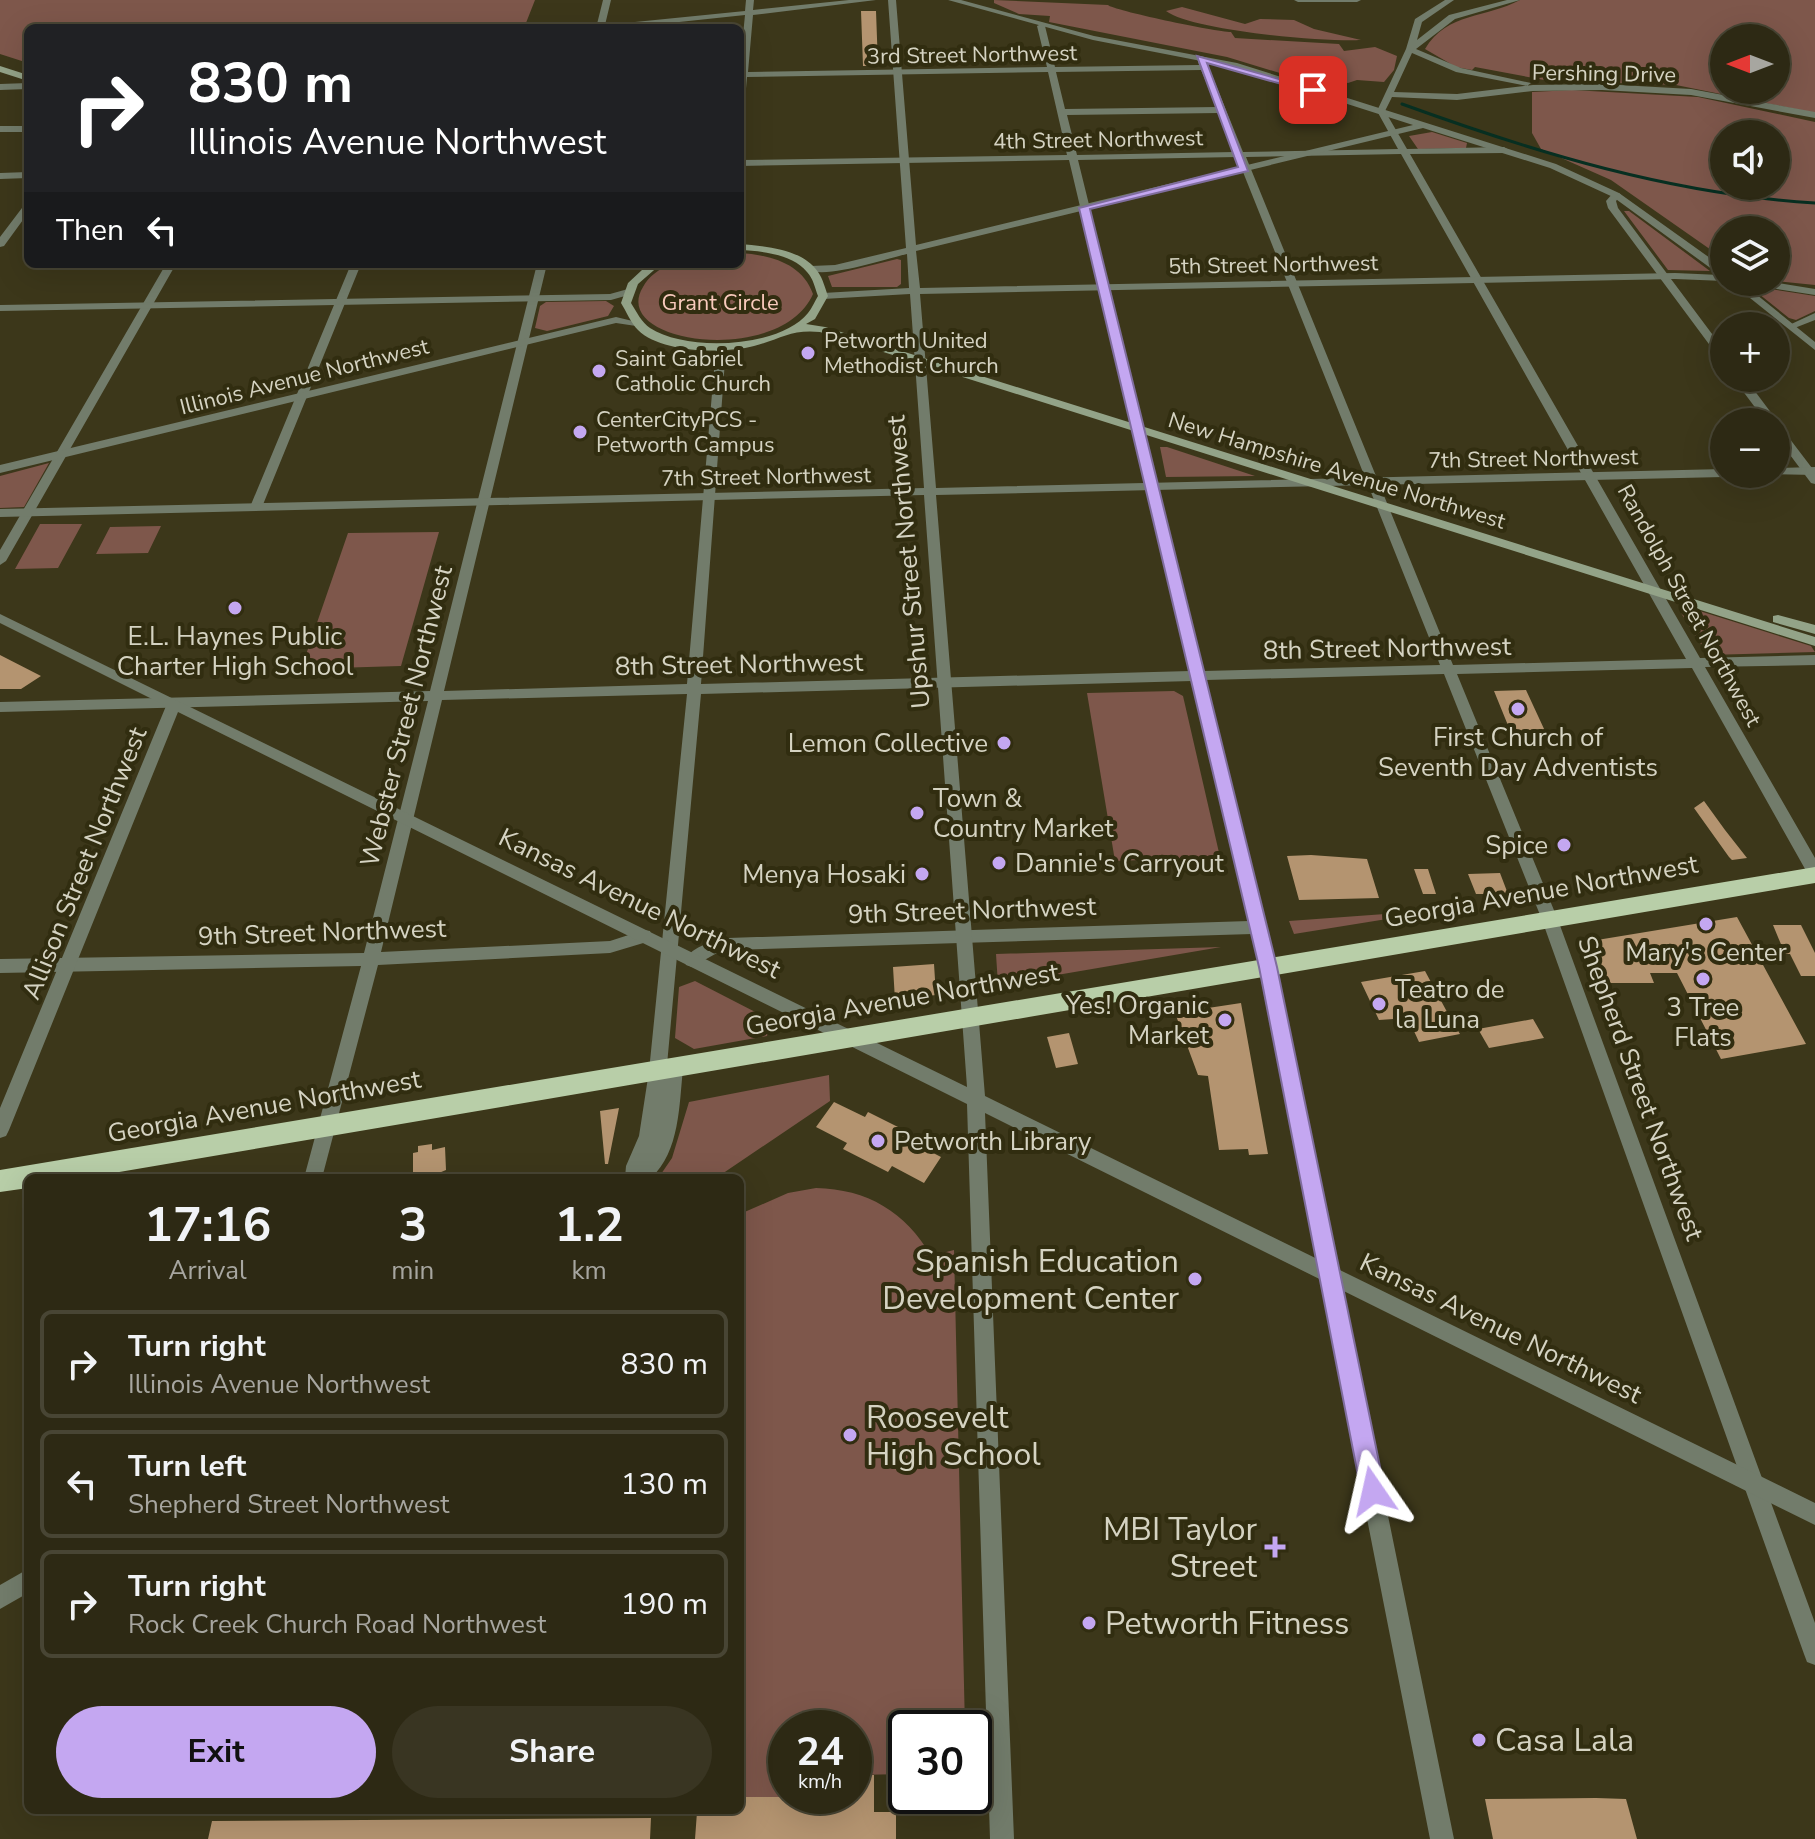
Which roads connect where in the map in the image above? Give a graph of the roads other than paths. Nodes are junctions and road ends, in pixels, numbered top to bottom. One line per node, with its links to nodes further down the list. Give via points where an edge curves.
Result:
1 (607, 0): 11 (street)
2 (750, 0): 10 (street)
3 (872, 0): 10 (street)
4 (892, 0): 19 (street, Upshur Street Northwest)
5 (952, 0): 13 (street)
6 (1298, 0): 7 (street)
7 (1357, 0)
8 (1450, 0): 14 (street, via 1418,21)
9 (1516, 0): 14 (street, via 1452,17)
10 (748, 13): 12 (street); 15 (street)
11 (601, 24)
12 (639, 24)
13 (1041, 26): 16 (street); 18 (street)
14 (1410, 49): 24 (street, via 1459,70); 25 (street)
15 (744, 54)
16 (1202, 63): 18 (street, 3rd Street Northwest); 26 (street, Shepherd Street Northwest); 27 (street, via 1241,67)
17 (0, 69): 21 (main road)
18 (1051, 70): 19 (street, 3rd Street Northwest); 28 (street)
19 (898, 73): 20 (street, 3rd Street Northwest); 39 (street, Upshur Street Northwest)
20 (744, 75)
21 (24, 77)
22 (24, 86): 23 (street)
23 (0, 87)
24 (1550, 87): 25 (street, Pershing Drive, via 1457,97); 29 (street, Pershing Drive, via 1691,92)
25 (1392, 94): 27 (street)
26 (1221, 110): 28 (street); 37 (street, Shepherd Street Northwest)
27 (1381, 111): 30 (street); 33 (street, Randolph Street Northwest)
28 (1061, 112): 38 (street)
29 (1815, 115)
30 (1424, 125): 33 (street); 34 (street)
31 (0, 129): 32 (street)
32 (24, 129)
33 (1394, 132): 35 (street, Randolph Street Northwest); 36 (street)
34 (1504, 150): 35 (street, 4th Street Northwest); 44 (street)
35 (1405, 152): 36 (street, 4th Street Northwest); 60 (street, Randolph Street Northwest)
36 (1310, 153): 37 (street, 4th Street Northwest); 41 (street)
37 (1239, 154): 38 (street, 4th Street Northwest); 41 (street, Shepherd Street Northwest)
38 (1072, 157): 39 (street, 4th Street Northwest); 45 (street)
39 (905, 160): 40 (street, 4th Street Northwest); 49 (street, Upshur Street Northwest)
40 (744, 163)
41 (1244, 169): 45 (street); 61 (street, Shepherd Street Northwest)
42 (24, 175): 43 (street)
43 (0, 176)
44 (1616, 195): 50 (street); 59 (street, via 1613,208)
45 (1084, 208): 49 (street); 62 (street)
46 (24, 211): 47 (street)
47 (0, 244)
48 (744, 248): 56 (main road, via 783,254)
49 (912, 249): 56 (street); 64 (street, Upshur Street Northwest)
50 (1710, 266)
51 (169, 268): 71 (street)
52 (354, 268): 70 (street)
53 (541, 268): 68 (street, Webster Street Northwest)
54 (632, 268): 57 (main road)
55 (646, 268): 57 (main road)
56 (811, 269): 66 (main road)
57 (638, 271): 69 (main road)
58 (1710, 276): 59 (street, 5th Street Northwest)
59 (1664, 277): 60 (street, 5th Street Northwest); 79 (street)
60 (1479, 280): 61 (street, 5th Street Northwest); 92 (street, Randolph Street Northwest)
61 (1292, 284): 62 (street, 5th Street Northwest); 97 (street, Shepherd Street Northwest)
62 (1104, 287): 64 (street, 5th Street Northwest); 85 (street)
63 (1790, 288): 65 (street)
64 (915, 291): 66 (street, 5th Street Northwest); 83 (street, Upshur Street Northwest)
65 (1815, 292)
66 (823, 296): 73 (main road)
67 (1753, 296): 77 (street)
68 (534, 298): 69 (street); 70 (street); 80 (street, Webster Street Northwest)
69 (628, 301): 75 (street, Illinois Avenue Northwest); 76 (main road)
70 (341, 302): 71 (street); 84 (street)
71 (147, 305): 72 (street); 87 (street)
72 (0, 308)
73 (816, 312): 78 (main road); 83 (main road, New Hampshire Avenue Northwest, via 828,324)
74 (1815, 316): 77 (street)
75 (616, 320): 76 (street, Illinois Avenue Northwest); 80 (street, Illinois Avenue Northwest)
76 (636, 323): 81 (main road, via 670,341)
77 (1792, 326): 82 (street)
78 (800, 327): 81 (main road, via 762,342); 83 (main road, New Hampshire Avenue Northwest)
79 (1710, 338)
80 (522, 343): 84 (street, Illinois Avenue Northwest); 99 (street, Webster Street Northwest)
81 (721, 347): 98 (street)
82 (1815, 347)
83 (919, 356): 85 (main road, New Hampshire Avenue Northwest); 96 (street, Upshur Street Northwest)
84 (302, 397): 87 (street, Illinois Avenue Northwest); 100 (street)
85 (1136, 423): 93 (main road, New Hampshire Avenue Northwest); 94 (main road, New Hampshire Avenue Northwest); 95 (street)
86 (1790, 445): 91 (street)
87 (61, 455): 88 (street, Illinois Avenue Northwest); 102 (street)
88 (0, 469)
89 (1710, 473): 92 (street, 7th Street Northwest)
90 (1790, 473): 91 (street)
91 (1813, 474)
92 (1592, 477): 97 (street, 7th Street Northwest); 104 (street, Randolph Street Northwest)
93 (1343, 483): 94 (street, 7th Street Northwest); 97 (street, 7th Street Northwest)
94 (1312, 484): 95 (street, 7th Street Northwest); 97 (main road, New Hampshire Avenue Northwest)
95 (1153, 487): 96 (street, 7th Street Northwest); 112 (street)
96 (931, 492): 98 (street, 7th Street Northwest); 113 (street, Upshur Street Northwest)
97 (1378, 494): 104 (main road, New Hampshire Avenue Northwest); 105 (main road, New Hampshire Avenue Northwest); 111 (street, Shepherd Street Northwest)
98 (709, 497): 99 (street, 7th Street Northwest); 114 (street)
99 (483, 502): 100 (street, 7th Street Northwest); 115 (street, Webster Street Northwest)
100 (256, 507): 102 (street, 7th Street Northwest)
101 (0, 513): 102 (street, 7th Street Northwest)
102 (28, 513): 103 (street)
103 (0, 561)
104 (1651, 579): 105 (street, Randolph Street Northwest); 107 (main road, New Hampshire Avenue Northwest)
105 (1659, 593): 108 (main road, New Hampshire Avenue Northwest); 110 (street, Randolph Street Northwest)
106 (0, 618): 116 (street, Kansas Avenue Northwest)
107 (1815, 630)
108 (1815, 642)
109 (1815, 660): 110 (street, 8th Street Northwest)
110 (1698, 664): 111 (street, 8th Street Northwest); 119 (street, Randolph Street Northwest)
111 (1450, 670): 112 (street, 8th Street Northwest); 120 (street, Shepherd Street Northwest)
112 (1199, 677): 113 (street, 8th Street Northwest); 121 (street)
113 (947, 683): 114 (street, 8th Street Northwest); 123 (street, Upshur Street Northwest)
114 (694, 690): 115 (street, 8th Street Northwest); 124 (street)
115 (435, 696): 116 (street, 8th Street Northwest); 118 (street, Webster Street Northwest)
116 (174, 703): 117 (street, 8th Street Northwest); 118 (street, Kansas Avenue Northwest); 127 (street, Allison Street Northwest)
117 (0, 707)
118 (406, 818): 122 (street, Kansas Avenue Northwest); 125 (street, Webster Street Northwest)
119 (1815, 874): 120 (highway, Georgia Avenue Northwest)
120 (1550, 920): 129 (highway, Georgia Avenue Northwest); 142 (street, Shepherd Street Northwest)
121 (1258, 927): 123 (street, 9th Street Northwest); 129 (street)
122 (644, 936): 124 (street, Kansas Avenue Northwest); 125 (street, 9th Street Northwest, via 610,947)
123 (966, 937): 126 (street, 9th Street Northwest, via 728,944); 130 (street, Upshur Street Northwest)
124 (669, 949): 126 (street, Kansas Avenue Northwest); 132 (street)
125 (371, 959): 127 (street, 9th Street Northwest); 134 (street, Webster Street Northwest)
126 (692, 960): 131 (street, Kansas Avenue Northwest)
127 (70, 964): 128 (street, 9th Street Northwest); 135 (street, Allison Street Northwest)
128 (0, 966)
129 (1268, 967): 130 (highway, Georgia Avenue Northwest); 141 (street)
130 (972, 1017): 131 (highway, Georgia Avenue Northwest); 133 (street, Upshur Street Northwest)
131 (850, 1038): 132 (highway, Georgia Avenue Northwest); 133 (street, Kansas Avenue Northwest)
132 (666, 1070): 134 (highway, Georgia Avenue Northwest); 138 (street, via 660,1149)
133 (976, 1100): 141 (street, Kansas Avenue Northwest); 147 (street, Upshur Street Northwest)
134 (328, 1126): 136 (highway, Georgia Avenue Northwest); 137 (street, Webster Street Northwest)
135 (0, 1130)
136 (42, 1174)
137 (314, 1174)
138 (645, 1174)
139 (24, 1177): 140 (highway, Georgia Avenue Northwest)
140 (0, 1181)
141 (1330, 1275): 142 (street, Kansas Avenue Northwest); 148 (street)
142 (1754, 1484): 143 (street, Kansas Avenue Northwest); 146 (street, Shepherd Street Northwest)
143 (1815, 1514)
144 (24, 1583): 145 (street)
145 (0, 1598)
146 (1815, 1654)
147 (1002, 1839)
148 (1442, 1839)

